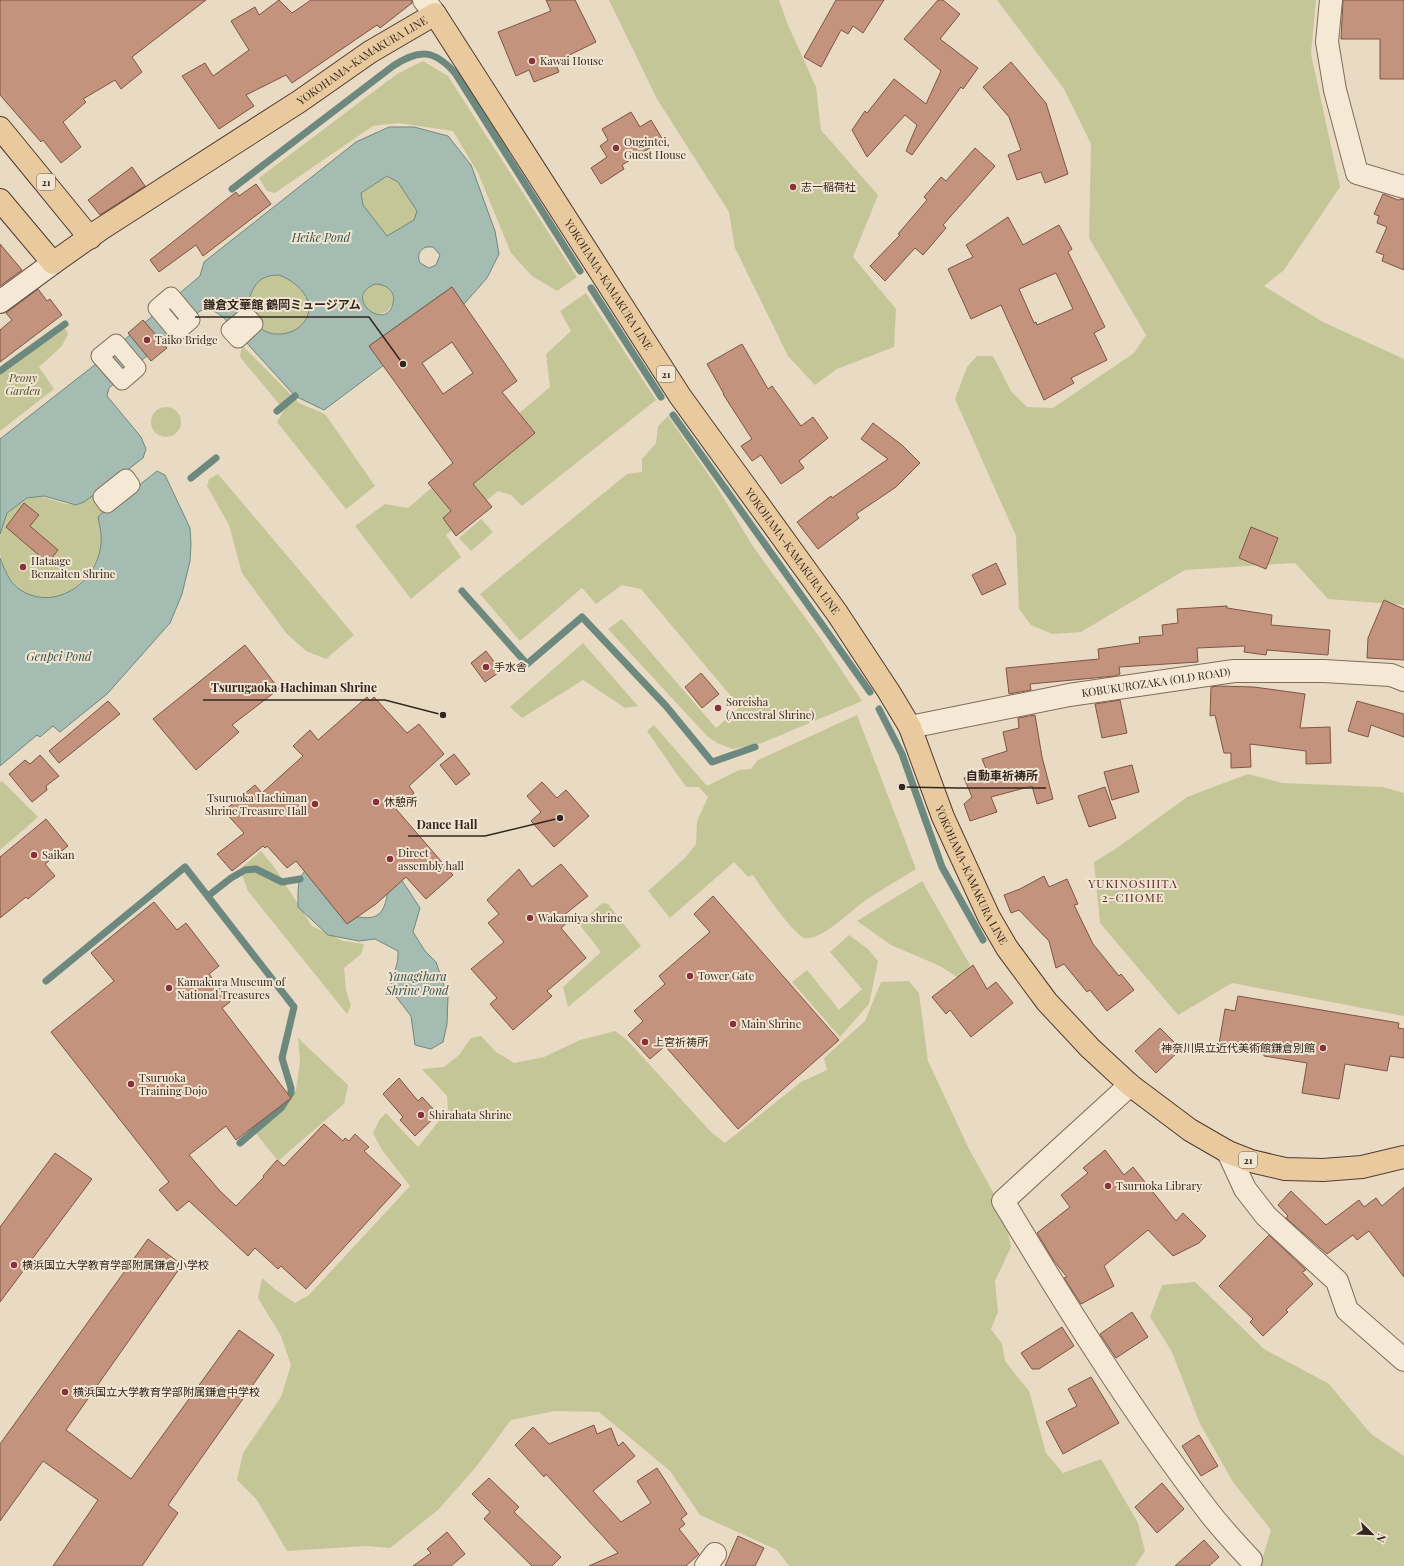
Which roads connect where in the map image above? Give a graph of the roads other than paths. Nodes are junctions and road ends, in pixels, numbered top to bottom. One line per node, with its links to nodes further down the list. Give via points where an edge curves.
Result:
1 (1331, 0): 4 (street, via 1327,42 1335,90 1356,173)
2 (430, 7): 6 (main road, YOKOHAMA-KAMAKURA LINE / 21, via 370,52); 10 (main road, YOKOHAMA-KAMAKURA LINE / 21, via 680,396 836,613)
3 (0, 128): 6 (main road, 21)
4 (1404, 187)
5 (0, 200): 7 (main road)
6 (90, 238): 7 (main road, YOKOHAMA-KAMAKURA LINE / 21)
7 (53, 263): 8 (street)
8 (0, 302)
9 (1404, 680): 10 (street, KOBUKUROZAKA (OLD ROAD), via 1391,675 1324,671 1234,671 1069,695)
10 (910, 727): 11 (main road, YOKOHAMA-KAMAKURA LINE / 21, via 943,817 986,910 1007,948 1048,1002 1090,1048)
11 (1124, 1080): 12 (main road, 21, via 1190,1130); 15 (street, via 1003,1201 1063,1301 1133,1406 1206,1508)
12 (1228, 1152): 13 (main road, 21, via 1251,1161 1285,1169 1362,1167); 14 (street, via 1245,1189 1266,1216 1337,1281 1347,1310)
13 (1404, 1157)
14 (1404, 1360)
15 (1250, 1560)

